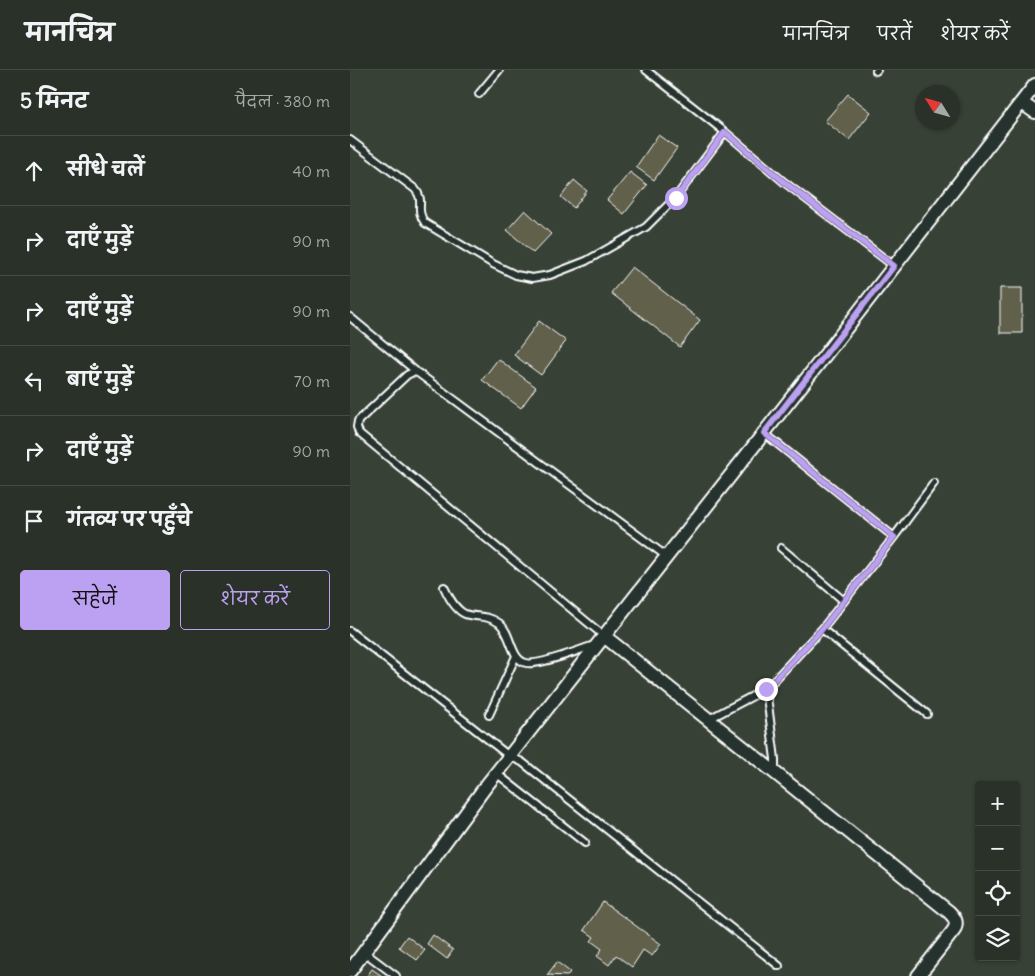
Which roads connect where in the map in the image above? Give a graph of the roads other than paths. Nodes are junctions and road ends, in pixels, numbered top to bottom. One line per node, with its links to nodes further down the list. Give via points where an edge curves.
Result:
1 (499, 70): 4 (lane)
2 (646, 70): 7 (lane)
3 (1035, 85): 5 (street)
4 (479, 94)
5 (1022, 103): 6 (street); 9 (street)
6 (1035, 112)
7 (725, 132): 8 (lane, via 676,198 646,227 586,261 550,275 532,278 516,275 493,264 425,223 420,217 420,194); 9 (lane, via 784,182)
8 (350, 140)
9 (894, 266): 13 (street)
10 (350, 317): 11 (lane)
11 (418, 373): 14 (lane, via 407,375 363,415 357,427); 18 (lane)
12 (350, 426): 14 (lane)
13 (764, 433): 16 (lane); 18 (street)
14 (360, 434): 23 (lane)
15 (934, 483): 16 (lane)
16 (894, 537): 20 (lane)
17 (781, 548): 20 (lane)
18 (666, 556): 23 (street)
19 (444, 587): 24 (lane, via 466,614 499,623 506,631)
20 (844, 601): 21 (lane)
21 (822, 629): 25 (lane); 26 (lane)
22 (350, 631): 29 (lane)
23 (600, 640): 24 (lane, via 536,663 524,663); 28 (street); 29 (street)
24 (516, 656): 27 (lane)
25 (766, 689): 28 (lane); 30 (lane)
26 (927, 714)
27 (490, 715)
28 (709, 720): 30 (street)
29 (509, 756): 31 (street); 34 (lane, via 522,762)
30 (775, 772): 37 (street, via 955,918 954,930)
31 (496, 773): 32 (lane); 33 (street)
32 (585, 843)
33 (364, 952): 35 (street); 36 (lane)
34 (779, 966)
35 (350, 971)
36 (396, 976)
37 (918, 976)

